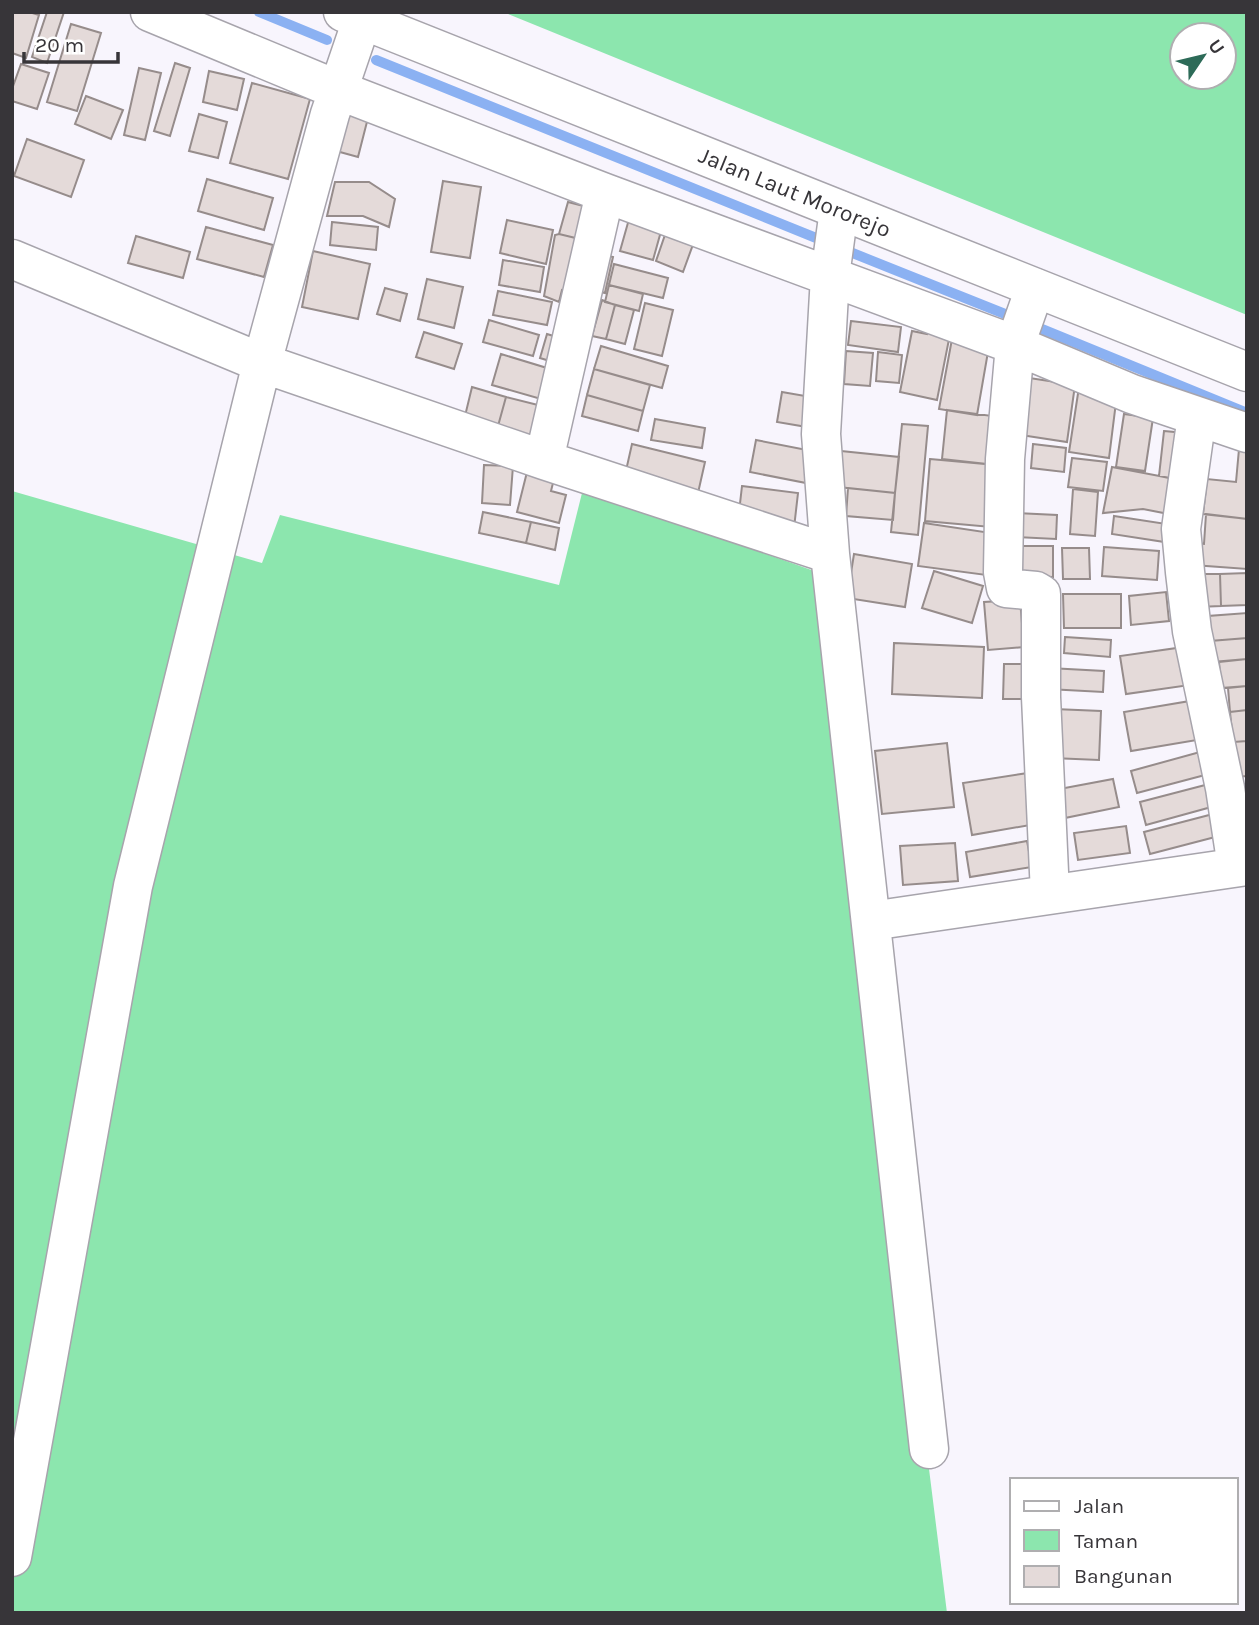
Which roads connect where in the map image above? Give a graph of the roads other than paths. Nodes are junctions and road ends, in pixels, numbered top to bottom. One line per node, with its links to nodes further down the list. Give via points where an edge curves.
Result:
1 (150, 12): 3 (street)
2 (353, 16): 3 (street); 5 (street, Jalan Laut Mororejo)
3 (338, 90): 4 (street); 9 (street)
4 (605, 193): 5 (street); 13 (street)
5 (834, 247): 7 (street, Jalan Laut Mororejo); 8 (street); 14 (street, via 821,434)
6 (12, 260): 9 (street)
7 (1033, 293): 8 (street); 10 (street, Jalan Laut Mororejo)
8 (1017, 340): 11 (street, via 1132,394); 16 (street, via 1005,459 1003,572 1006,588 1041,594)
9 (262, 363): 13 (street); 19 (street, via 133,886)
10 (1247, 372)
11 (1197, 416): 12 (street); 15 (street, via 1181,529 1185,572 1192,631)
12 (1247, 433)
13 (544, 460): 14 (street)
14 (830, 554): 17 (street)
15 (1242, 866): 16 (street)
16 (1050, 894): 17 (street)
17 (871, 920): 18 (street)
18 (929, 1450)
19 (12, 1557)

